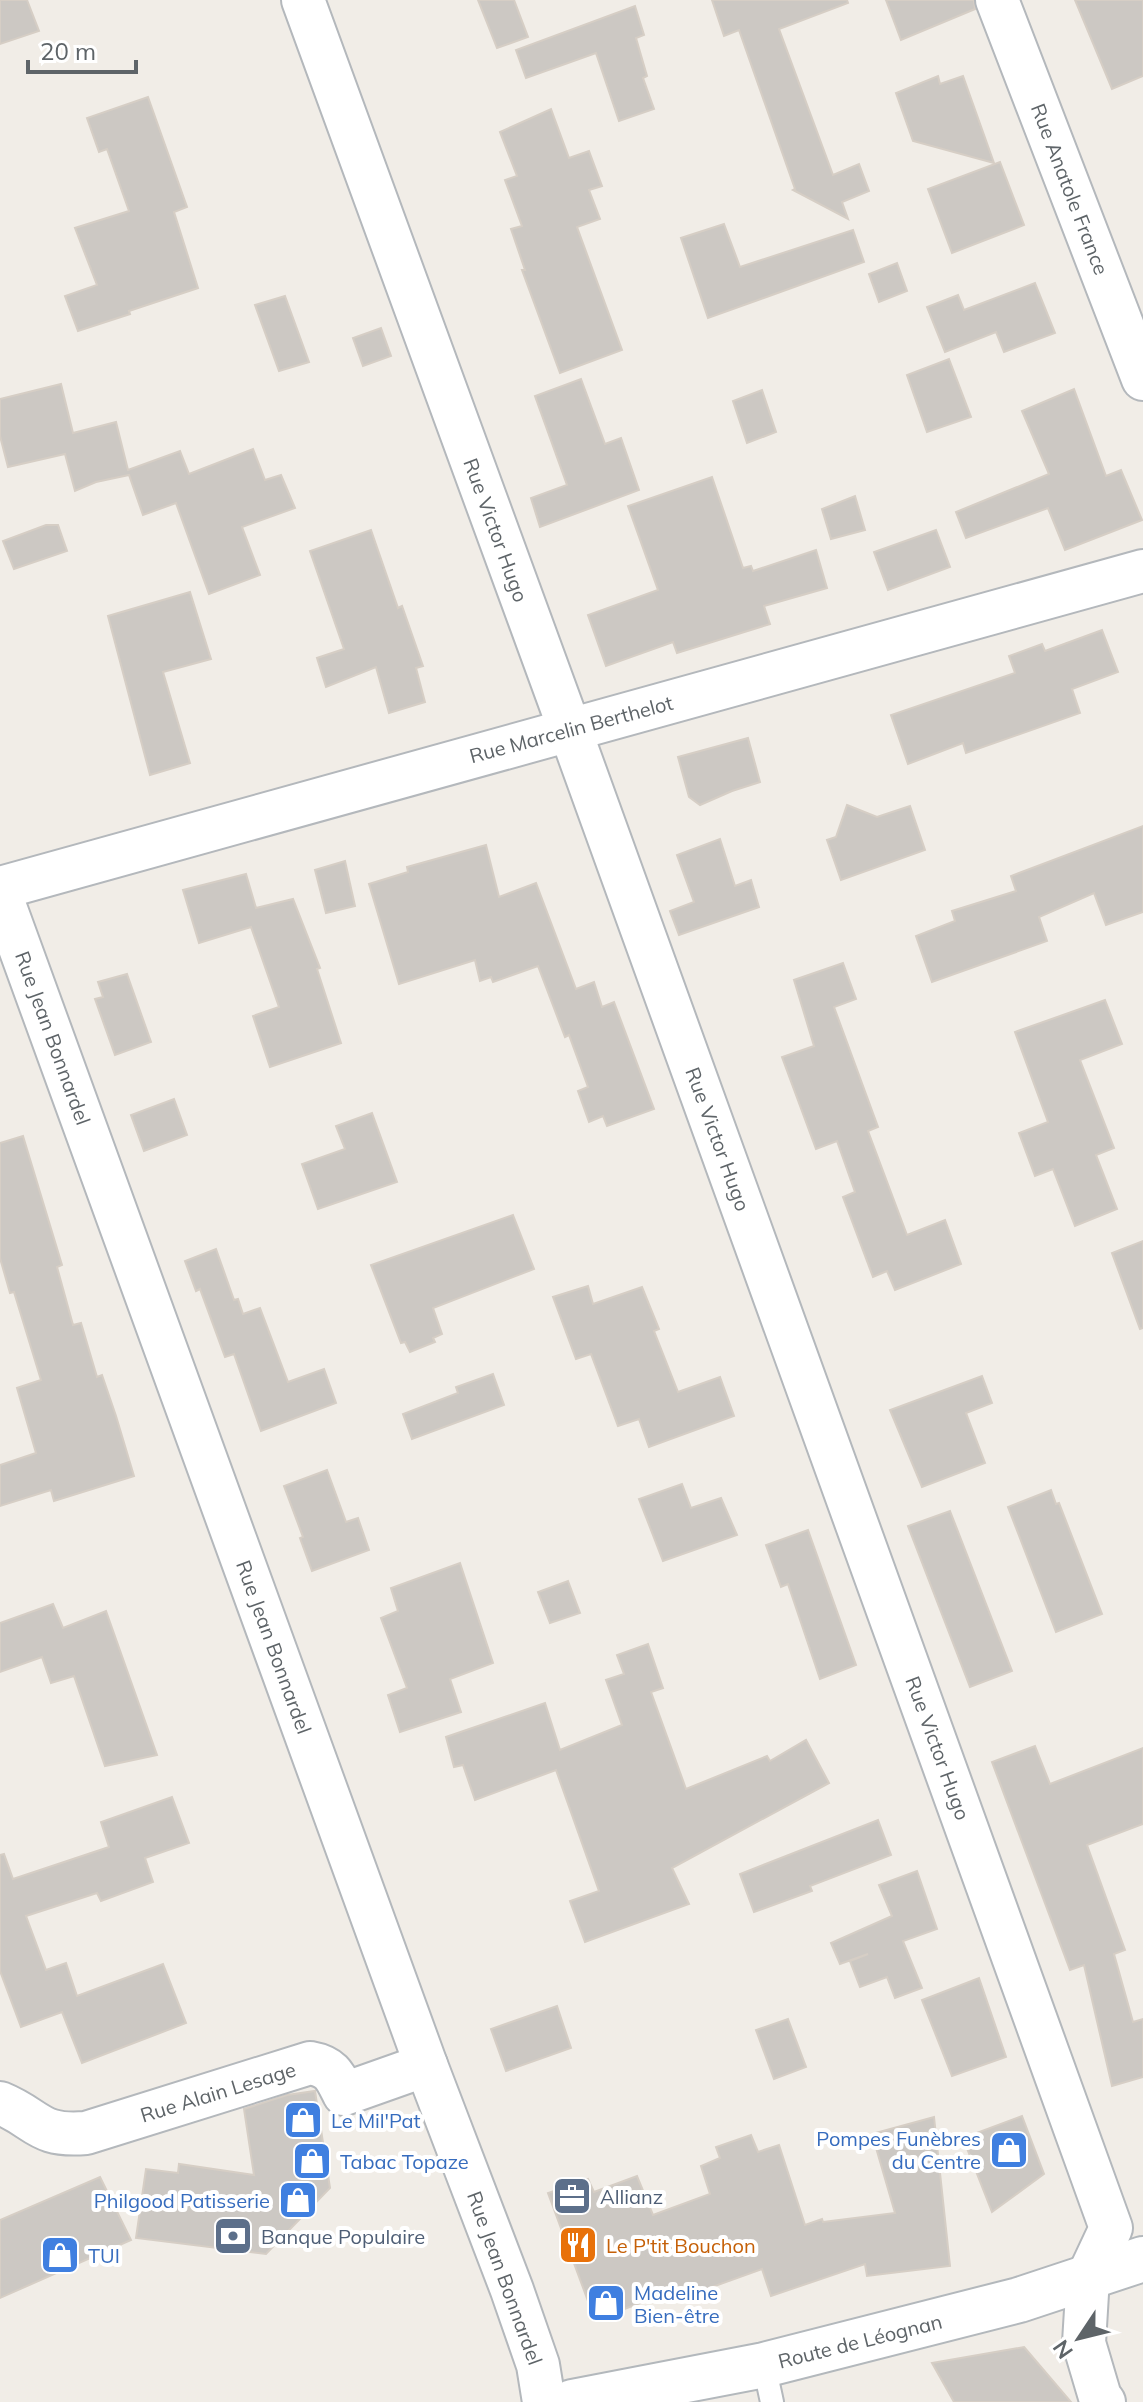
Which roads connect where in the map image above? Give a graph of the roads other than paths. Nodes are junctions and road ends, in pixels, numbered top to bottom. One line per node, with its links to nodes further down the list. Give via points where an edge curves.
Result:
1 (303, 0): 5 (street, Rue Victor Hugo)
2 (997, 0): 3 (street, Rue Anatole France)
3 (1143, 379)
4 (1143, 571): 5 (street, Rue Marcelin Berthelot)
5 (570, 730): 6 (street, Rue Marcelin Berthelot); 10 (street, Rue Victor Hugo, via 1111,2228)
6 (0, 890): 7 (street, Rue Jean Bonnardel)
7 (426, 2065): 8 (street, Rue Alain Lesage, via 344,2094 323,2065 310,2063 86,2133 45,2130); 12 (street, Rue Jean Bonnardel, via 512,2290 538,2365)
8 (0, 2103)
9 (1143, 2259): 10 (main road, Route de Léognan)
10 (1088, 2277): 11 (main road, Route de Léognan); 14 (street, via 1084,2343)
11 (768, 2383): 13 (main road, Route de Léognan)
12 (544, 2402)
13 (572, 2402)
14 (1104, 2402)

